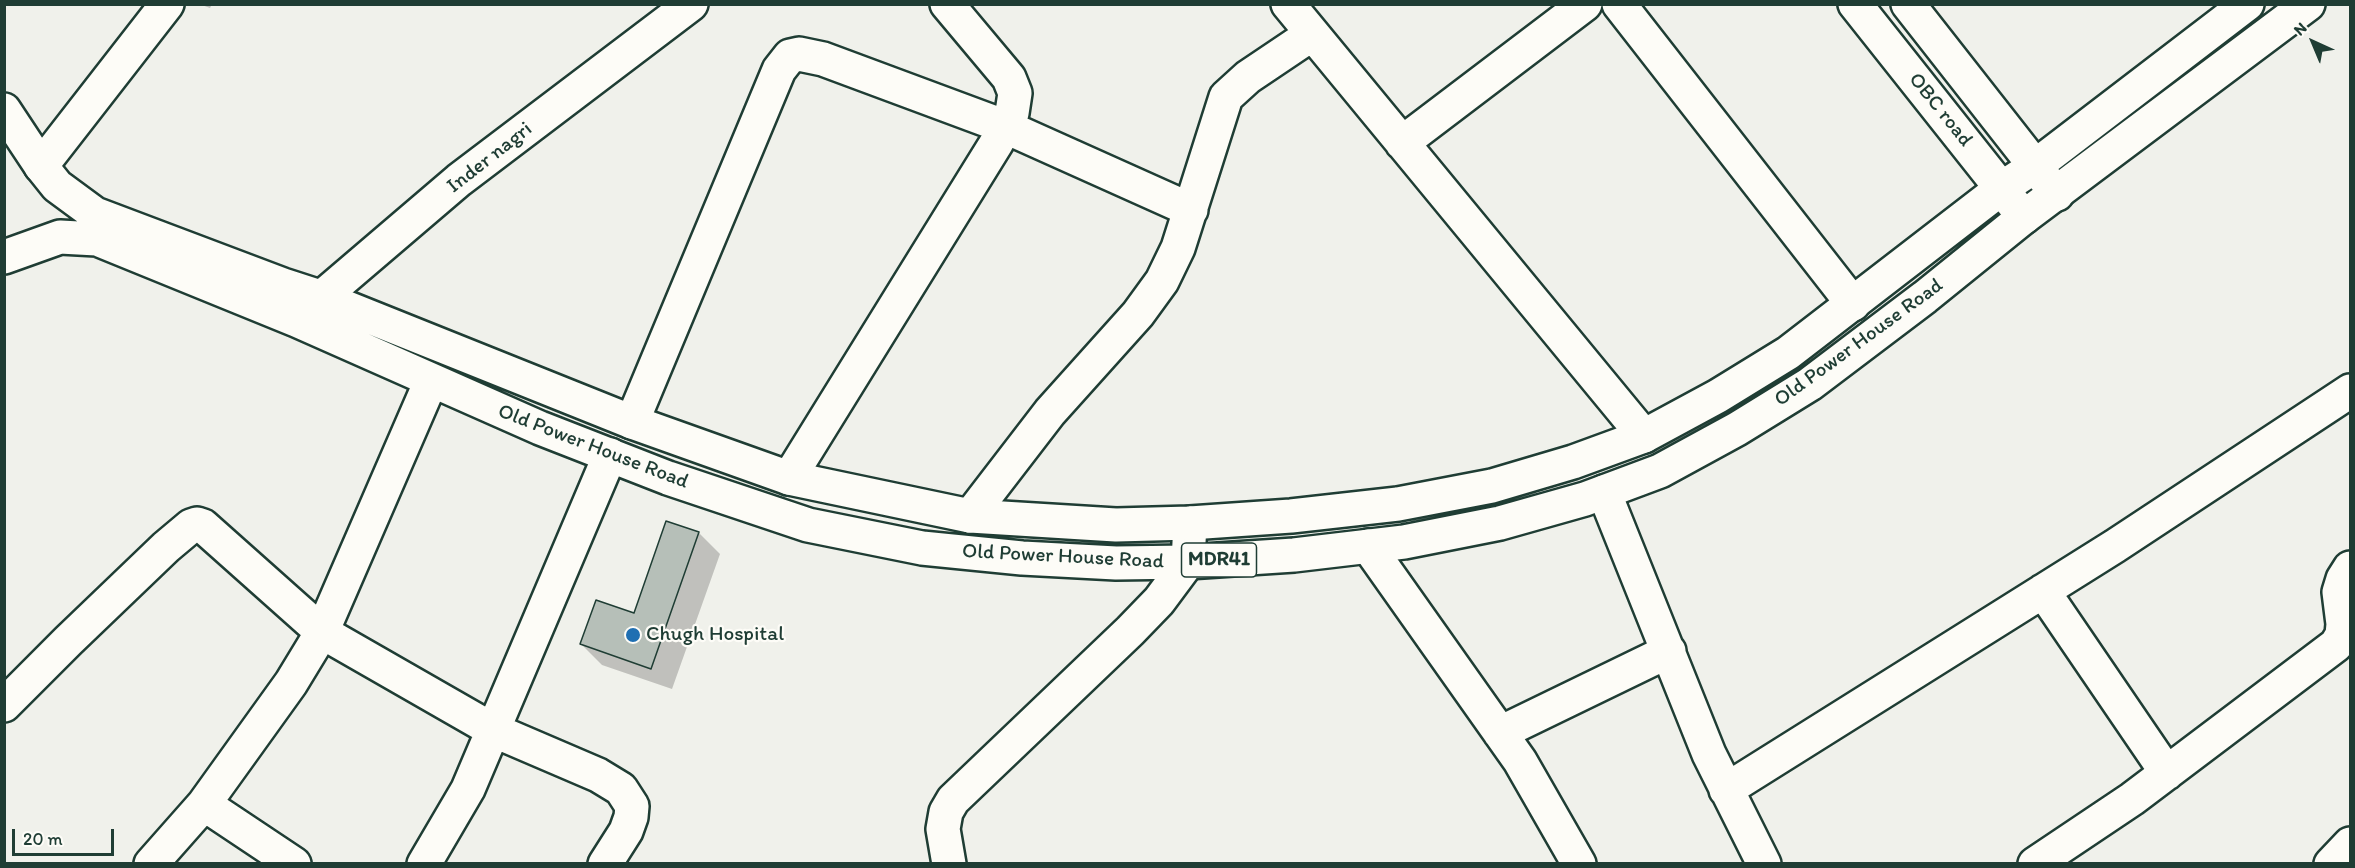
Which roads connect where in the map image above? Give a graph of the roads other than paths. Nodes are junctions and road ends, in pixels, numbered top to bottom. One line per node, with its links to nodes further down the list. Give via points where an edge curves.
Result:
1 (167, 4): 15 (main road)
2 (691, 4): 22 (main road, Inder nagri, via 504,145)
3 (947, 4): 13 (main road, via 1009,78 1015,93)
4 (1288, 4): 11 (main road)
5 (1585, 4): 14 (main road)
6 (1618, 4): 23 (main road)
7 (1855, 4): 17 (main road, OBC road)
8 (1908, 4): 16 (main road, OBC road)
9 (2247, 4): 16 (main road, Old Power House Road / MDR41)
10 (2308, 4): 18 (main road, Old Power House Road / MDR41)
11 (1312, 34): 14 (main road); 19 (main road, via 1248,76 1226,97)
12 (4, 110): 15 (main road, MDR41)
13 (1006, 127): 19 (main road); 27 (main road, via 823,59 790,56 779,70); 30 (main road)
14 (1402, 143): 28 (main road)
15 (41, 166): 22 (main road, Old Power House Road / MDR41, via 57,186 95,214)
16 (2034, 166): 17 (main road, Old Power House Road / MDR41); 18 (main road, OBC road)
17 (2002, 188): 20 (main road, OBC road); 23 (main road, Old Power House Road / MDR41)
18 (2057, 194): 20 (main road, Old Power House Road / MDR41)
19 (1191, 210): 32 (main road, via 1162,281 1138,314 1050,412)
20 (2024, 217): 31 (main road, Old Power House Road / MDR41, via 1810,384 1660,471)
21 (4, 257): 24 (main road, Old Power House Road / MDR41, via 60,237 97,239)
22 (320, 297): 24 (main road, Inder nagri); 27 (main road, Old Power House Road / MDR41)
23 (1853, 304): 28 (main road, Old Power House Road / MDR41, via 1788,353)
24 (296, 320): 25 (main road, Old Power House Road / MDR41)
25 (431, 381): 29 (main road, Old Power House Road / MDR41); 38 (main road)
26 (2350, 391): 37 (main road)
27 (632, 422): 30 (main road, Old Power House Road / MDR41)
28 (1644, 435): 33 (main road, Old Power House Road / MDR41, via 1573,462 1492,486 1386,505)
29 (610, 455): 35 (main road, Old Power House Road / MDR41, via 808,525 922,548 1116,563); 41 (main road)
30 (789, 478): 32 (main road, Old Power House Road / MDR41)
31 (1604, 492): 34 (main road, Old Power House Road / MDR41, via 1500,523); 39 (main road)
32 (970, 516): 33 (main road, Old Power House Road / MDR41, via 1116,525)
33 (1190, 523): 35 (main road)
34 (1368, 546): 35 (main road, Old Power House Road / MDR41); 42 (main road)
35 (1188, 562): 51 (main road, via 1130,631 953,800 943,829)
36 (2350, 568): 43 (main road, via 2339,592 2343,624 2336,645)
37 (2043, 591): 43 (main road); 44 (main road)
38 (322, 632): 40 (main road, via 197,524 166,547); 41 (main road); 45 (main road, via 291,683)
39 (1669, 651): 42 (main road); 44 (main road)
40 (4, 705)
41 (493, 730): 49 (main road, via 468,789); 50 (main road, via 598,775 629,798 631,817 626,831)
42 (1500, 733): 52 (main road)
43 (2167, 773): 54 (main road)
44 (1726, 790): 53 (main road)
45 (204, 804): 47 (main road); 48 (main road)
46 (2350, 844): 55 (main road)
47 (151, 864)
48 (294, 864)
49 (424, 864)
50 (605, 864)
51 (949, 864)
52 (1580, 864)
53 (1764, 864)
54 (2035, 864)
55 (2331, 864)

